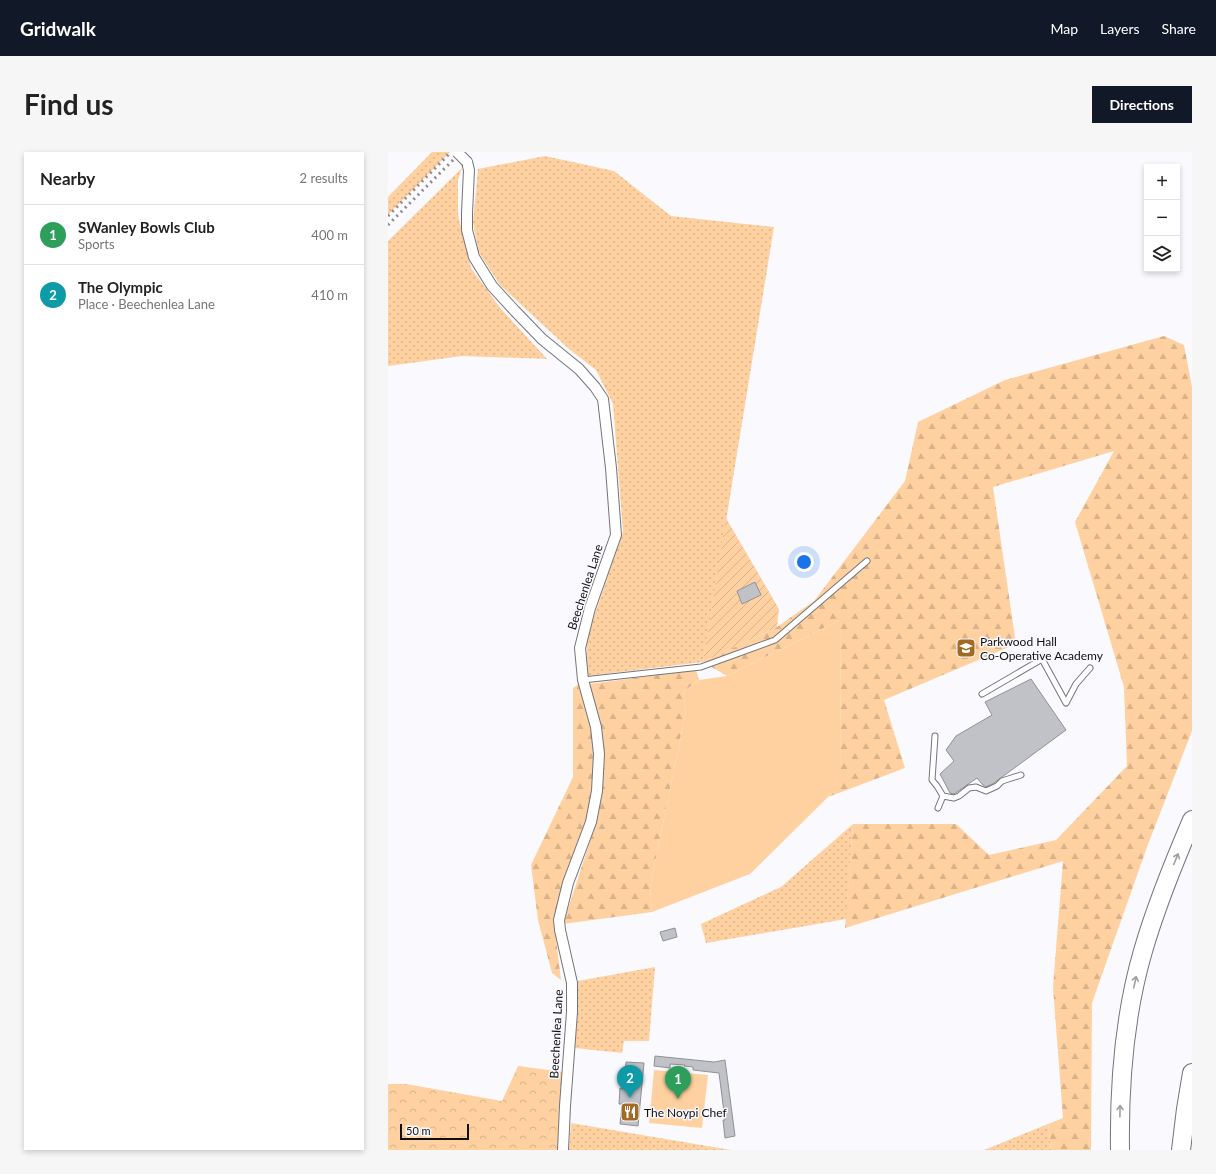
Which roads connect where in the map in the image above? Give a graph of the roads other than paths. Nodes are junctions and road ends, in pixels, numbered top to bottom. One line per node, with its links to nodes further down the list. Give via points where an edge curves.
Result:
1 (457, 152): 4 (street, Beechenlea Lane, bridge, via 467,162 469,170 467,230 474,258 492,286 515,312 542,339 579,369 603,399 616,536 590,608 580,648)
2 (867, 561): 4 (lane, via 775,640 701,667)
3 (1090, 668): 5 (lane, via 1076,684 1066,702 1042,659)
4 (583, 680): 13 (street, Beechenlea Lane, via 596,726 600,754 591,822 568,883 559,920 572,983)
5 (982, 694)
6 (935, 736): 8 (lane, via 932,780)
7 (1021, 775): 8 (lane, via 1002,781 986,791 976,787 969,788 954,798)
8 (943, 796): 9 (lane)
9 (938, 808)
10 (1192, 820): 14 (highway, one-way to 10, via 1123,1054 1134,990 1158,904)
11 (1192, 1073): 12 (highway)
12 (1186, 1109): 15 (highway); 16 (highway)
13 (563, 1150)
14 (1120, 1150)
15 (1171, 1150)
16 (1181, 1150)

